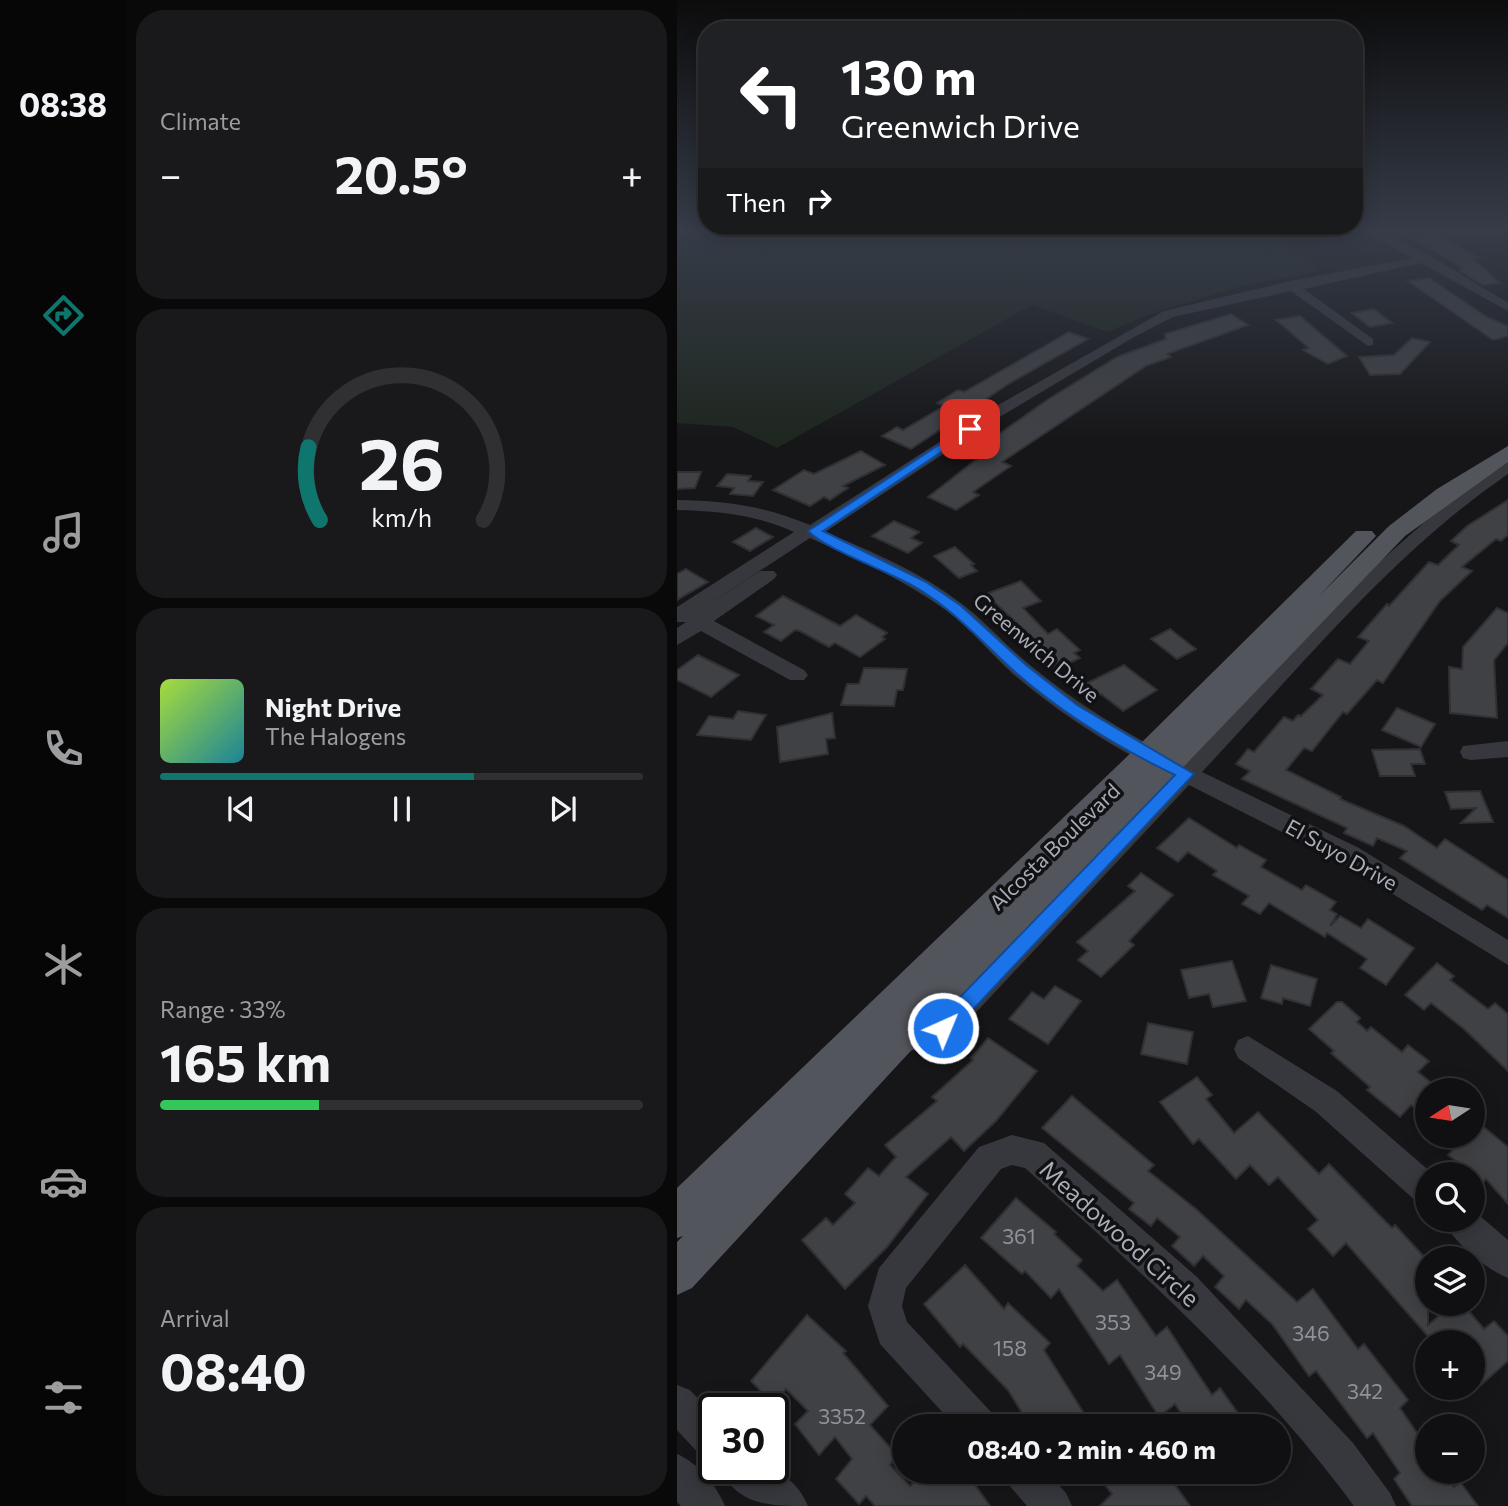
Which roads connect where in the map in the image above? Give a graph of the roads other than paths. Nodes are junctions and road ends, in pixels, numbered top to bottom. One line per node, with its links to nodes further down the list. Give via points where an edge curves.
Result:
1 (1218, 302): 8 (street, via 1169,314 1129,334 991,415)
2 (1314, 302): 3 (street)
3 (1368, 342)
4 (1508, 436): 14 (main road, Alcosta Boulevard, via 1376,525)
5 (1508, 452): 14 (main road, Alcosta Boulevard, via 1397,531)
6 (1508, 466): 14 (street, Alcosta Boulevard, via 1405,547)
7 (677, 505): 8 (street, Greenwich Drive, via 750,510)
8 (814, 531): 9 (street, via 810,542); 14 (street, Greenwich Drive, via 921,585 955,608 1071,709)
9 (687, 617): 10 (street); 11 (street)
10 (677, 638)
11 (797, 675)
12 (1508, 749): 13 (street)
13 (1471, 752)
14 (1168, 765): 15 (street, El Suyo Drive, via 1350,855); 18 (main road, Alcosta Boulevard); 21 (main road, Alcosta Boulevard, via 893,1044)
15 (1508, 954)
16 (1248, 1049): 17 (street, via 1326,1101)
17 (1415, 1180)
18 (677, 1217)
19 (1474, 1232): 20 (street)
20 (1508, 1262)
21 (677, 1273)
22 (677, 1403): 24 (street)
23 (968, 1414): 31 (street, Meadowood Circle, via 892,1332 885,1306 891,1280 990,1158 1012,1150 1033,1154 1185,1289 1340,1456)
24 (698, 1426)
25 (678, 1477): 28 (street)
26 (760, 1484): 29 (street)
27 (1033, 1484): 30 (street)
28 (706, 1506)
29 (789, 1506)
30 (1053, 1506)
31 (1377, 1506)

